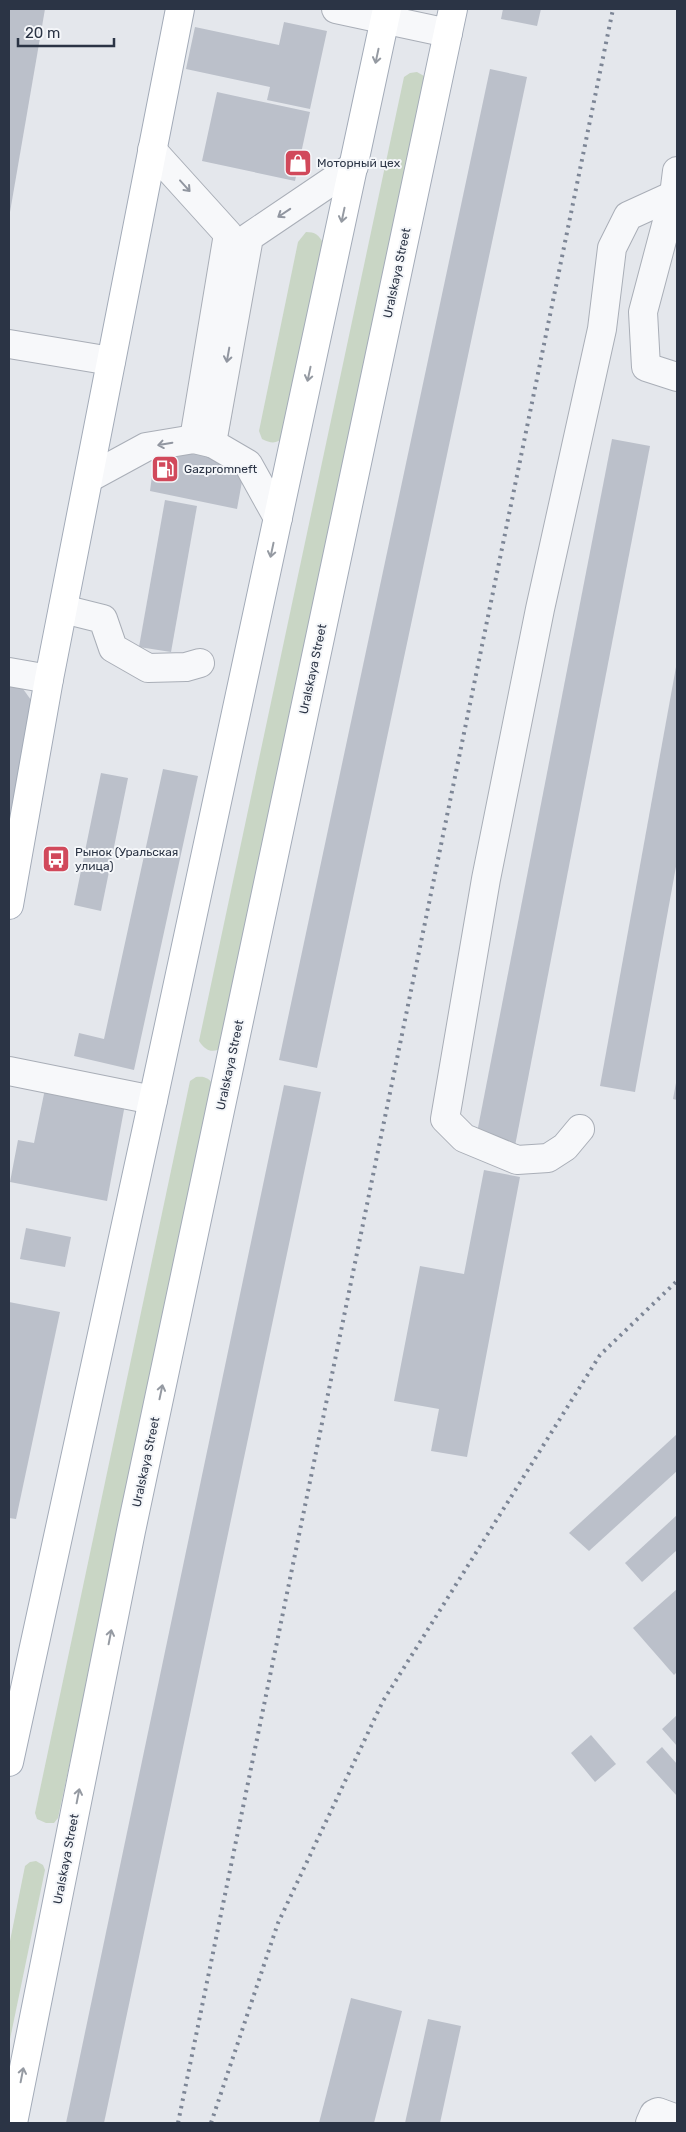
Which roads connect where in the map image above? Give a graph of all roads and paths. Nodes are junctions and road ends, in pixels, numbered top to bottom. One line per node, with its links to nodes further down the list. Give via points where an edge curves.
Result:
1 (180, 9): 5 (main road)
2 (336, 9): 3 (lane)
3 (386, 14): 4 (lane); 6 (main road, one-way to 6)
4 (450, 21): 25 (main road, Uralskaya Street, one-way to 4, via 133,1522)
5 (152, 150): 8 (lane, one-way to 8); 10 (main road)
6 (354, 166): 8 (lane, one-way to 8); 14 (main road, one-way to 14)
7 (675, 183): 11 (lane, via 643,312 646,367); 22 (lane, via 628,216 612,248 602,329 540,609 486,879 446,1119 464,1138 517,1160 548,1158 565,1147)
8 (239, 236): 12 (lane, one-way to 12)
9 (9, 344): 10 (lane)
10 (111, 361): 13 (main road)
11 (677, 377)
12 (203, 441): 13 (lane, one-way to 13, via 146,447); 14 (lane, via 248,464)
13 (89, 478): 15 (main road)
14 (278, 518): 21 (main road, one-way to 21)
15 (63, 609): 16 (lane, via 103,619 113,648 148,668 186,667); 18 (main road)
16 (200, 663)
17 (9, 672): 18 (lane)
18 (49, 679): 19 (main road)
19 (9, 905)
20 (9, 1071): 21 (lane)
21 (154, 1100): 23 (main road)
22 (580, 1129)
23 (9, 1762)
24 (677, 2118): 26 (lane, via 658,2112)
25 (13, 2123)
26 (650, 2123)

